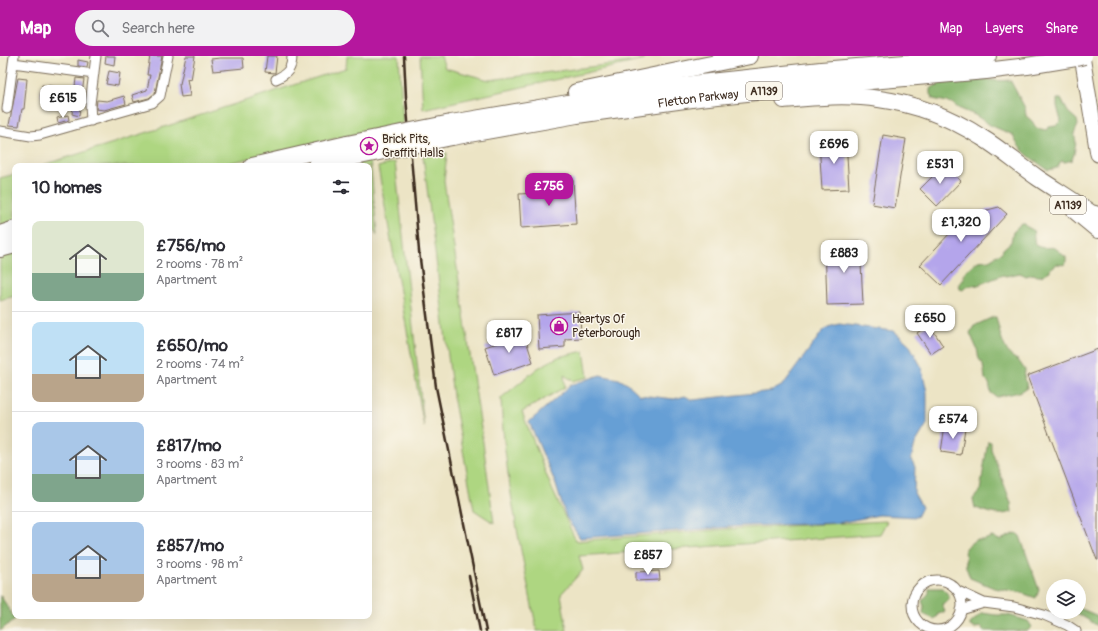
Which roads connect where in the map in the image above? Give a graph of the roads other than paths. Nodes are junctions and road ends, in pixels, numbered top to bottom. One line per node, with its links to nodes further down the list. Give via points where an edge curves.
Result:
1 (96, 56): 8 (street)
2 (168, 56): 13 (street, via 160,96 152,103)
3 (292, 56): 9 (street, via 289,72)
4 (750, 56): 12 (highway, A1139, via 583,90)
5 (988, 56): 12 (highway, Fletton Parkway / A1139, via 836,68 700,83)
6 (1081, 57): 11 (highway, Fletton Parkway / A1139, via 986,71 699,98); 17 (main road)
7 (13, 59): 8 (street); 10 (street)
8 (94, 74): 13 (street, via 90,104)
9 (276, 80)
10 (7, 109)
11 (577, 115): 15 (highway, Fletton Parkway / A1139); 20 (highway, A1139, via 840,96 878,99 913,106 956,123 982,137)
12 (479, 117): 15 (highway, Fletton Parkway / A1139)
13 (91, 121): 14 (street, via 31,136)
14 (0, 130)
15 (452, 130): 16 (highway, Fletton Parkway / A1139, bridge)
16 (348, 151): 18 (highway, Fletton Parkway / A1139); 19 (highway, Fletton Parkway / A1139)
17 (1098, 154)
18 (271, 163)
19 (322, 163)
20 (1039, 178): 21 (highway, A1139); 23 (highway, A1139)
21 (1098, 215)
22 (12, 230): 24 (highway)
23 (1098, 230)
24 (0, 234)
25 (12, 246): 26 (highway)
26 (0, 249)
27 (958, 591): 28 (street); 29 (street); 29 (street, via 945,581 933,580 920,587 913,597 912,610 919,622 935,630 950,626)
28 (984, 603): 29 (street); 30 (street, via 1014,607 1044,616)
29 (961, 610)
30 (1076, 631)

